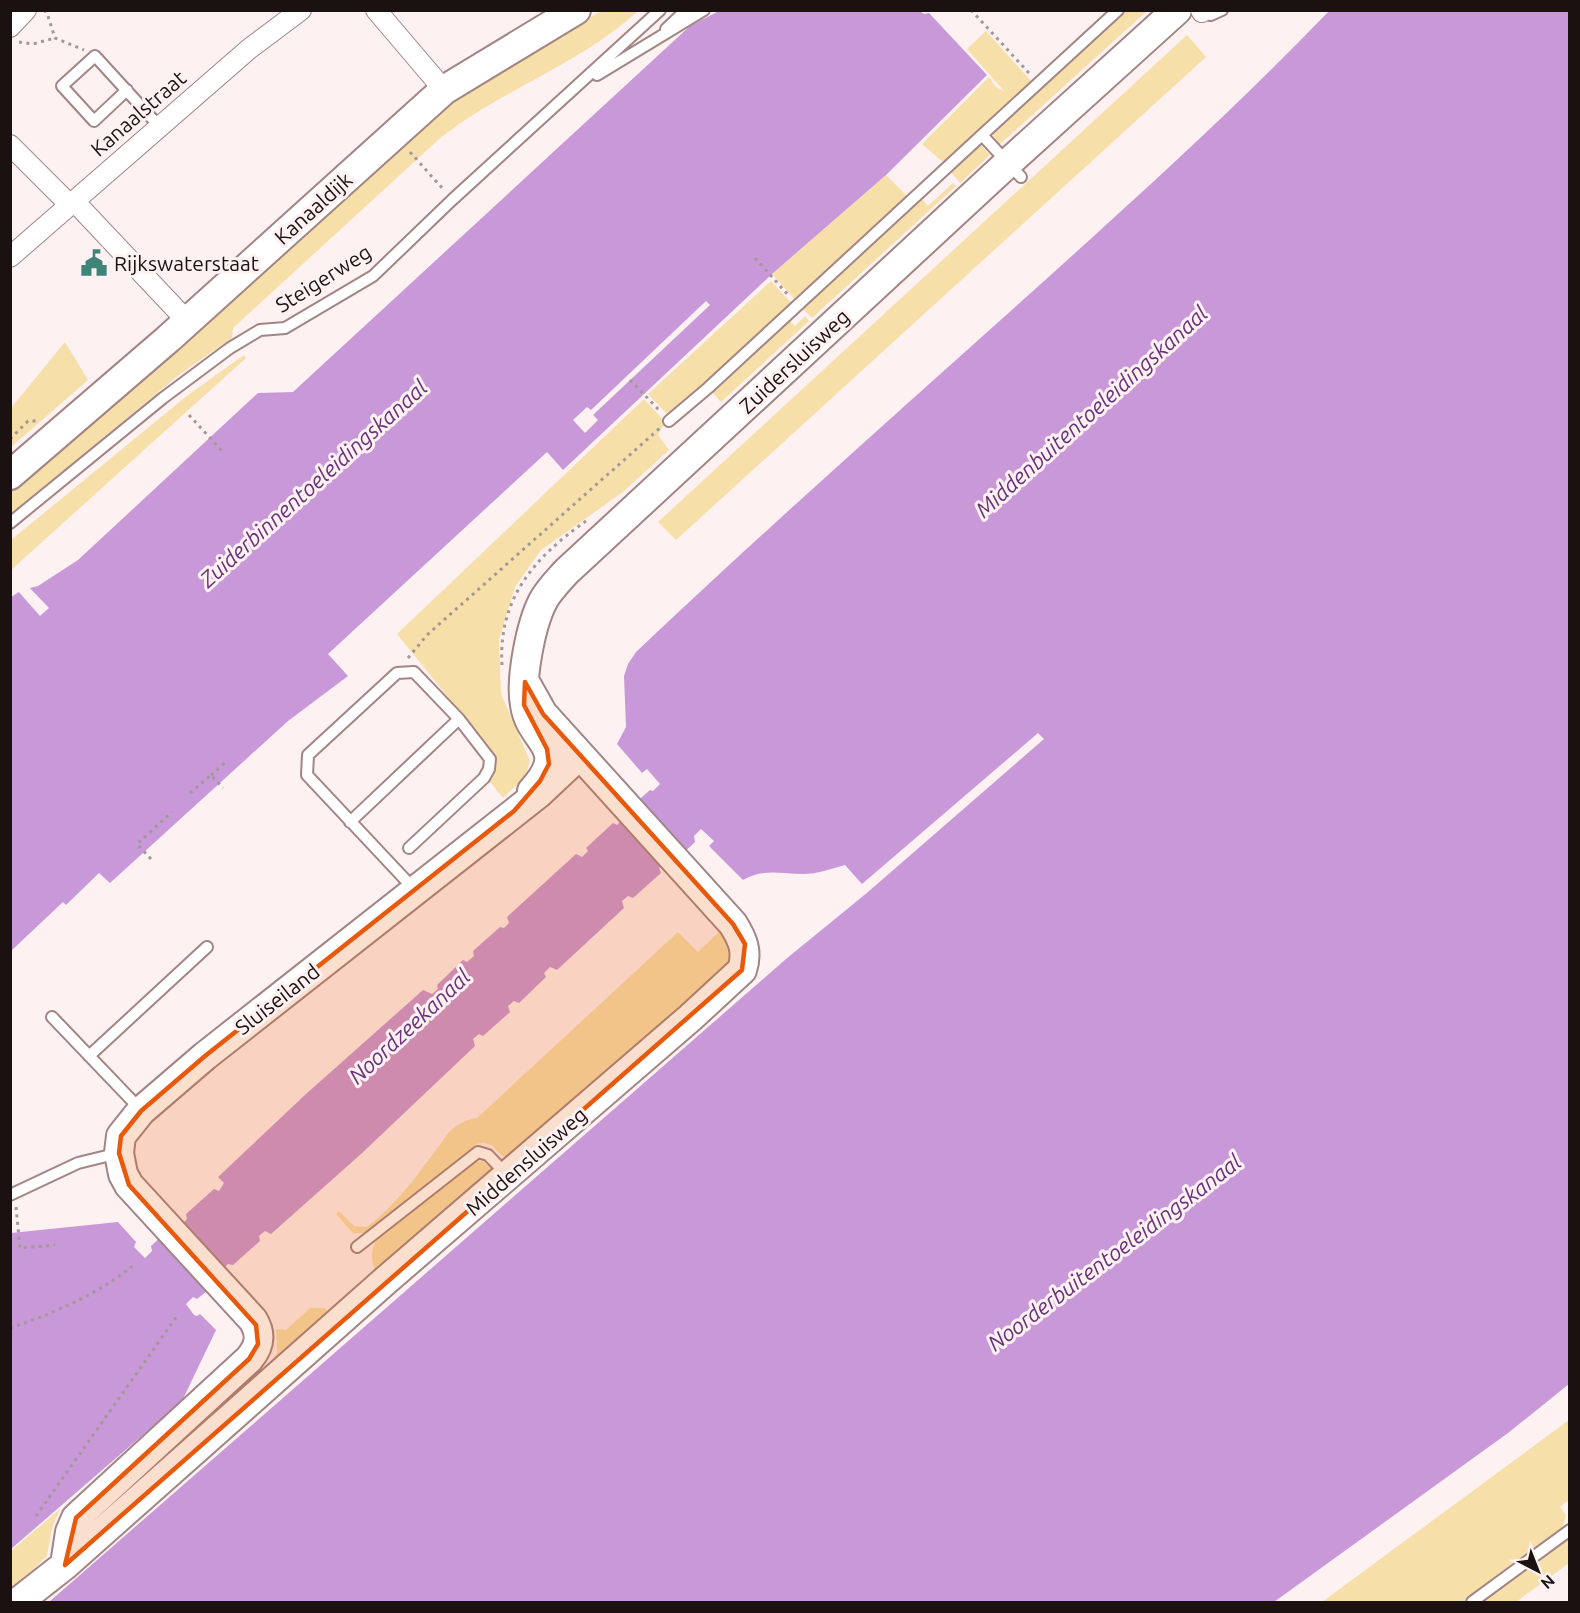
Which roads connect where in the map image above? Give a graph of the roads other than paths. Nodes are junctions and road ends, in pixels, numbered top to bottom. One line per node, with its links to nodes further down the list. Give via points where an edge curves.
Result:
1 (26, 10): 10 (street)
2 (301, 10): 15 (street, Kanaalstraat)
3 (376, 10): 14 (street)
4 (576, 10): 14 (street, Kanaaldijk)
5 (660, 10): 12 (lane, Steigerweg)
6 (686, 10): 11 (lane)
7 (704, 10): 11 (lane)
8 (1118, 10): 16 (lane)
9 (1201, 11): 18 (street, Zuidersluisweg)
10 (12, 34)
11 (645, 47): 12 (lane)
12 (576, 87): 24 (lane, Steigerweg, via 373,276 285,328 260,330 230,348)
13 (127, 90): 13 (lane, via 95,56 62,86 94,121); 15 (lane)
14 (444, 90): 21 (street, Kanaaldijk)
15 (159, 126): 19 (street, Kanaalstraat)
16 (982, 135): 18 (lane); 22 (lane)
17 (10, 145): 19 (street)
18 (1015, 170): 26 (street, Zuidersluisweg, via 566,572 543,600 514,677)
19 (71, 202): 20 (street, Kanaalstraat); 21 (street)
20 (10, 257)
21 (187, 321): 23 (street, Kanaaldijk)
22 (669, 421)
23 (10, 475)
24 (10, 523)
25 (459, 719): 27 (lane); 27 (lane, via 414,672 396,674 308,755 307,775); 28 (lane, via 490,759 489,769)
26 (566, 751): 29 (street, Sluiseiland, via 570,764 557,776); 35 (street, Middensluisweg, via 588,762 732,924 745,944 745,960 742,970 725,988)
27 (350, 822): 29 (lane)
28 (409, 848)
29 (415, 890): 33 (street, Sluiseiland)
30 (207, 947): 32 (lane)
31 (52, 1017): 32 (lane)
32 (89, 1056): 33 (lane)
33 (141, 1111): 34 (street, Sluiseiland, via 121,1136)
34 (119, 1153): 36 (lane, via 78,1162); 39 (street, via 123,1174 148,1206 253,1320 258,1344 249,1359 76,1518)
35 (508, 1177): 37 (lane, via 488,1155 478,1152); 39 (street, Middensluisweg)
36 (13, 1194)
37 (357, 1247)
38 (1569, 1530): 41 (lane)
39 (65, 1565): 40 (street, Middensluisweg)
40 (18, 1602)
41 (1472, 1602)

